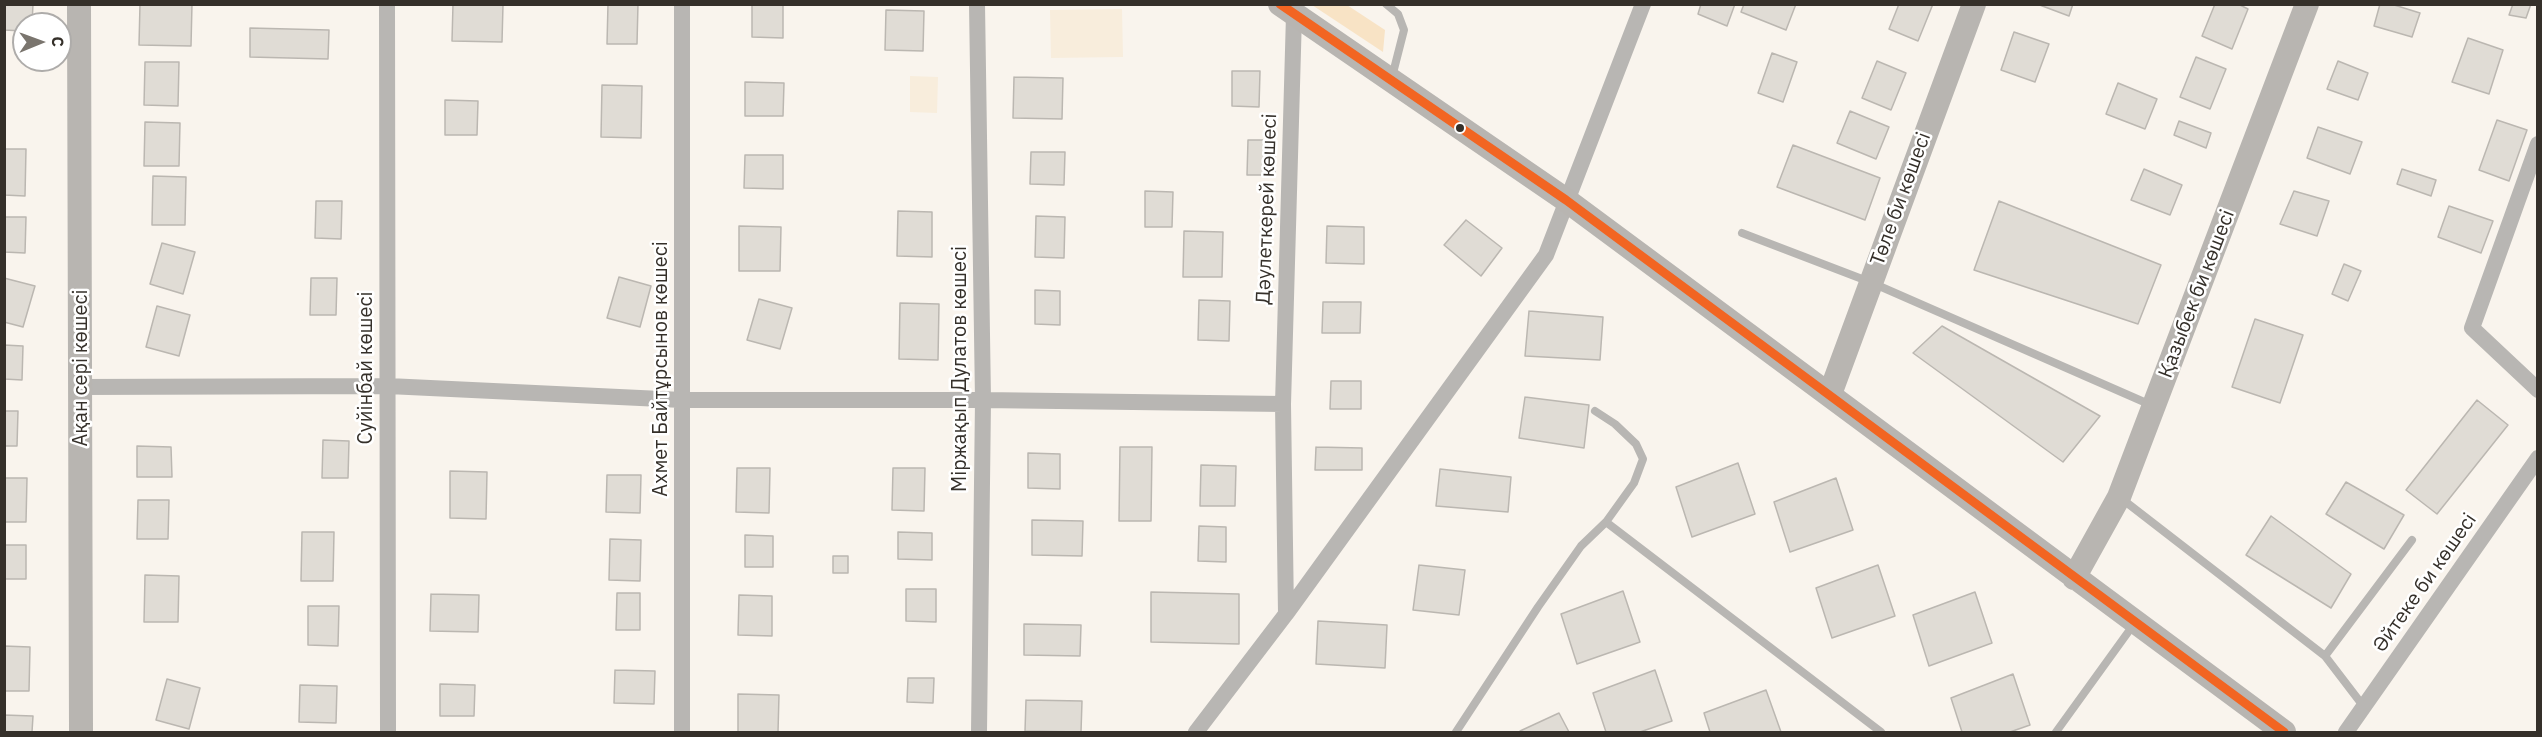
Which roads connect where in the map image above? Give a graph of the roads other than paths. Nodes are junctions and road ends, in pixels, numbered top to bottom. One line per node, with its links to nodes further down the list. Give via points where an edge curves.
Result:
1 (79, 4): 16 (street, Ақан сері көшесі)
2 (387, 4): 15 (street, Суйінбай көшесі)
3 (682, 4): 19 (street, Ахмет Байтұрсынов көшесі)
4 (978, 4): 20 (street, Міржақып Дулатов көшесі)
5 (1386, 4): 10 (lane, via 1398,14 1404,30)
6 (1643, 4): 12 (street)
7 (1974, 4): 14 (street, Төле би көшесі)
8 (2307, 4): 22 (street, Қазыбек би көшесі)
9 (1287, 10): 10 (street); 21 (street, Дәулеткерей көшесі)
10 (1391, 80): 12 (street)
11 (2538, 144): 17 (street, via 2472,328)
12 (1566, 200): 18 (street); 29 (street, via 1546,255)
13 (1742, 233): 14 (lane)
14 (1870, 282): 18 (street, Төле би көшесі); 22 (lane)
15 (388, 386): 16 (street); 19 (street); 34 (street, Суйінбай көшесі)
16 (81, 387): 33 (street, Ақан сері көшесі)
17 (2538, 390)
18 (1830, 394): 28 (street)
19 (682, 400): 20 (street); 35 (street, Ахмет Байтұрсынов көшесі)
20 (983, 400): 21 (street); 36 (street, Міржақып Дулатов көшесі)
21 (1283, 404): 29 (street, Дәулеткерей көшесі)
22 (2154, 406): 25 (street, Қазыбек би көшесі)
23 (1595, 411): 26 (lane, via 1636,444 1643,459 1634,483)
24 (2538, 458): 32 (street, Әйтеке би көшесі)
25 (2119, 496): 28 (street, Қазыбек би көшесі); 31 (lane)
26 (1606, 522): 38 (lane, via 1581,546); 39 (lane)
27 (2412, 540): 31 (lane)
28 (2074, 578): 30 (street)
29 (1286, 614): 37 (street)
30 (2134, 623): 40 (lane); 41 (street)
31 (2325, 656): 32 (lane)
32 (2364, 707): 42 (street, Әйтеке би көшесі)
33 (81, 732)
34 (388, 732)
35 (682, 732)
36 (979, 732)
37 (1196, 732)
38 (1456, 732)
39 (1881, 732)
40 (2056, 732)
41 (2283, 732)
42 (2346, 732)

